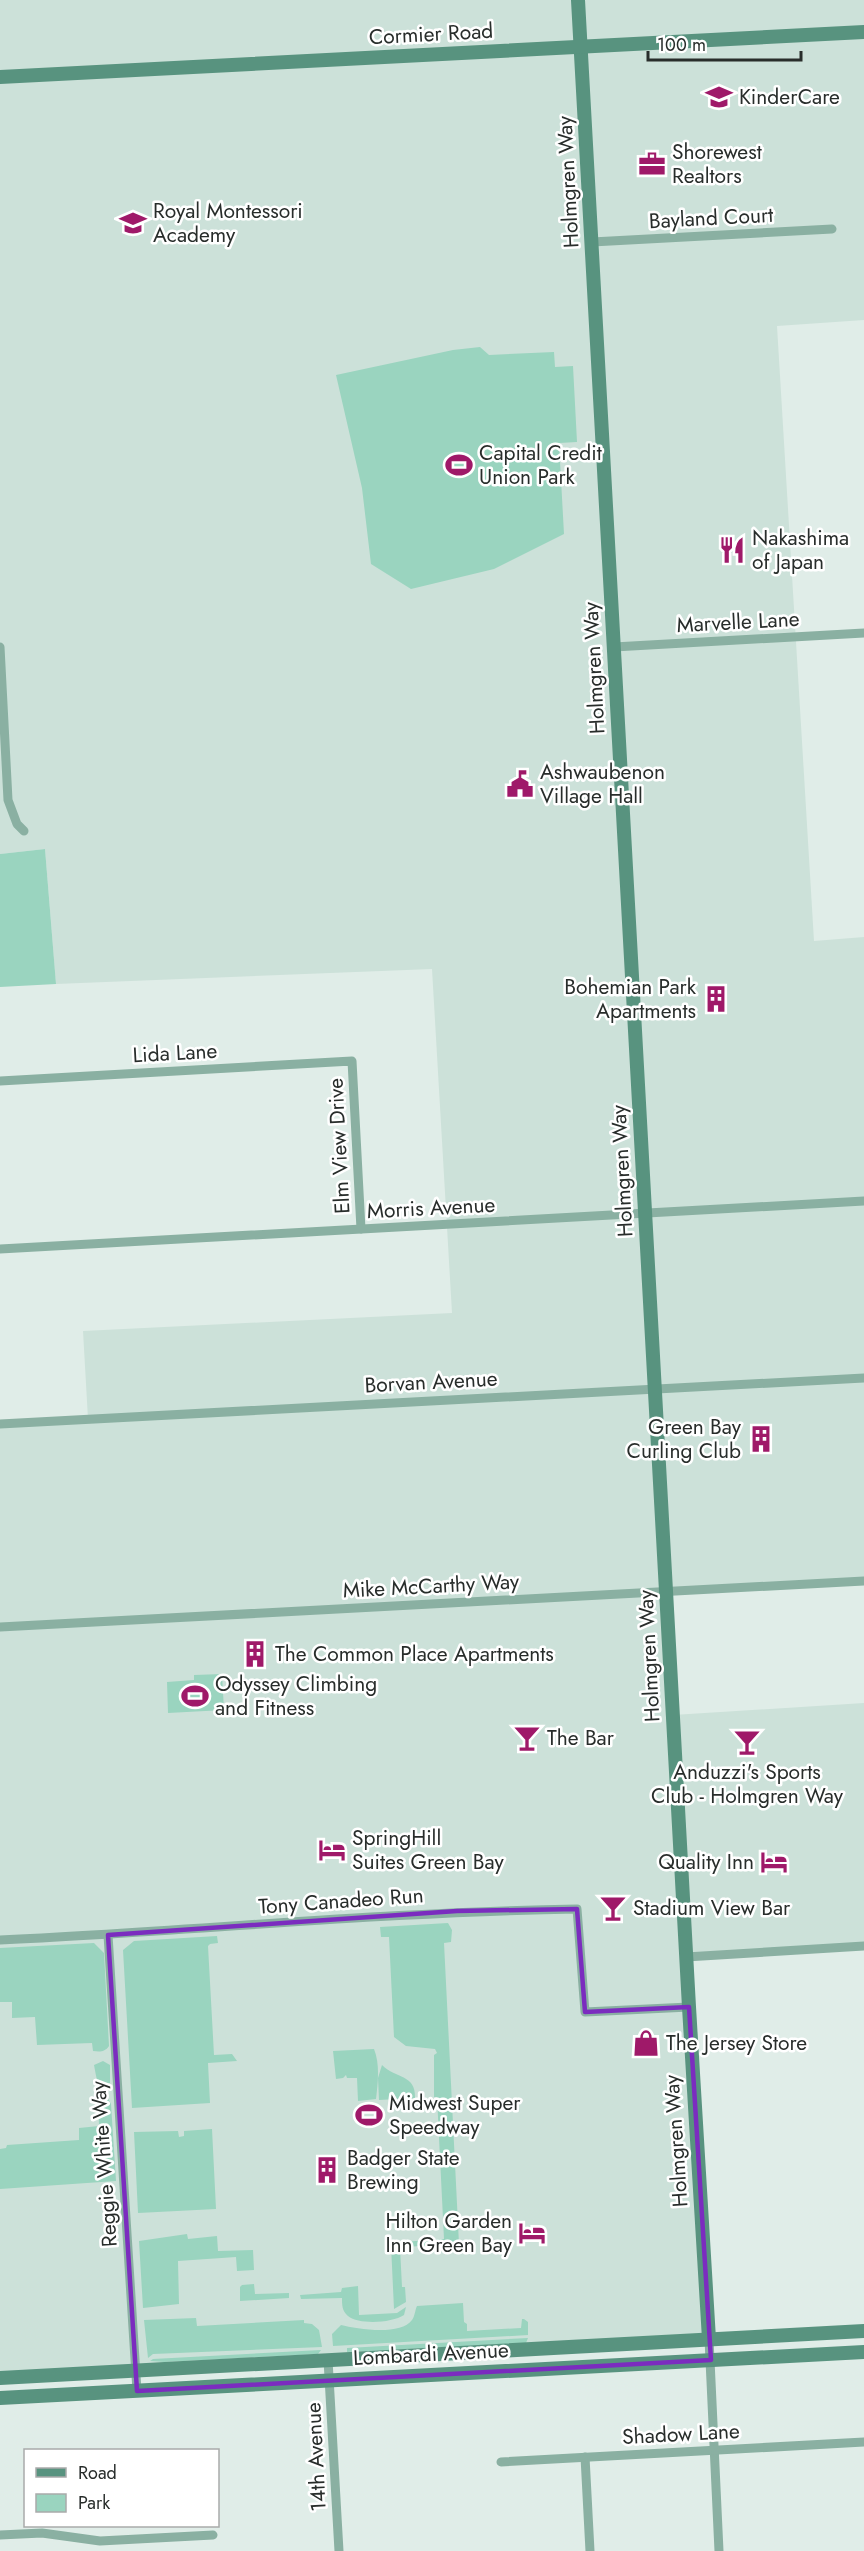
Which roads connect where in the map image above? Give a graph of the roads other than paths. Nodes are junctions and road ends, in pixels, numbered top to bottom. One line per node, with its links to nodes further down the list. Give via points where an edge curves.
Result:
1 (578, 0): 3 (street, Holmgren Way)
2 (864, 32): 3 (street, Cormier Road)
3 (581, 47): 4 (street, Cormier Road); 6 (street, Holmgren Way)
4 (0, 77)
5 (832, 229): 6 (street, Bayland Court)
6 (592, 242): 9 (street, Holmgren Way)
7 (864, 633): 9 (street, Marvelle Lane)
8 (0, 647): 10 (street, via 8,800 17,824)
9 (614, 647): 14 (street, Holmgren Way)
10 (24, 831)
11 (352, 1061): 12 (street, Lida Lane); 15 (street, Elm View Drive)
12 (0, 1081)
13 (864, 1202): 14 (street, Morris Avenue)
14 (645, 1214): 15 (street, Morris Avenue); 18 (street, Holmgren Way)
15 (361, 1229): 16 (street, Morris Avenue)
16 (0, 1249)
17 (864, 1378): 18 (street, Borvan Avenue)
18 (655, 1389): 19 (street, Borvan Avenue); 21 (street, Holmgren Way)
19 (0, 1424)
20 (864, 1581): 21 (street, Mike McCarthy Way)
21 (666, 1592): 22 (street, Mike McCarthy Way); 26 (street, Holmgren Way)
22 (0, 1627)
23 (108, 1935): 24 (street, Tony Canadeo Run); 27 (street, Tony Canadeo Run, via 457,1911 577,1909 585,2012); 33 (street, Reggie White Way)
24 (0, 1940)
25 (864, 1946): 26 (street)
26 (686, 1957): 27 (street, Holmgren Way)
27 (689, 2007): 29 (street, Holmgren Way)
28 (864, 2331): 29 (street, Lombardi Avenue)
29 (709, 2339): 31 (street, Lombardi Avenue); 32 (street)
30 (864, 2352): 32 (street, Lombardi Avenue)
31 (328, 2360): 33 (street, Lombardi Avenue); 35 (street, 14th Avenue)
32 (711, 2360): 35 (street, Lombardi Avenue); 39 (street)
33 (136, 2370): 34 (street, Lombardi Avenue); 36 (street, Reggie White Way)
34 (0, 2378)
35 (330, 2380): 36 (street, Lombardi Avenue); 44 (street, 14th Avenue)
36 (137, 2391): 37 (street, Lombardi Avenue)
37 (0, 2398)
38 (864, 2442): 39 (street, Shadow Lane)
39 (714, 2450): 40 (street, Shadow Lane); 46 (street)
40 (585, 2457): 41 (street, Shadow Lane); 45 (street)
41 (501, 2462)
42 (0, 2535): 43 (street, via 42,2533 100,2541)
43 (213, 2535)
44 (339, 2551)
45 (590, 2551)
46 (719, 2551)

